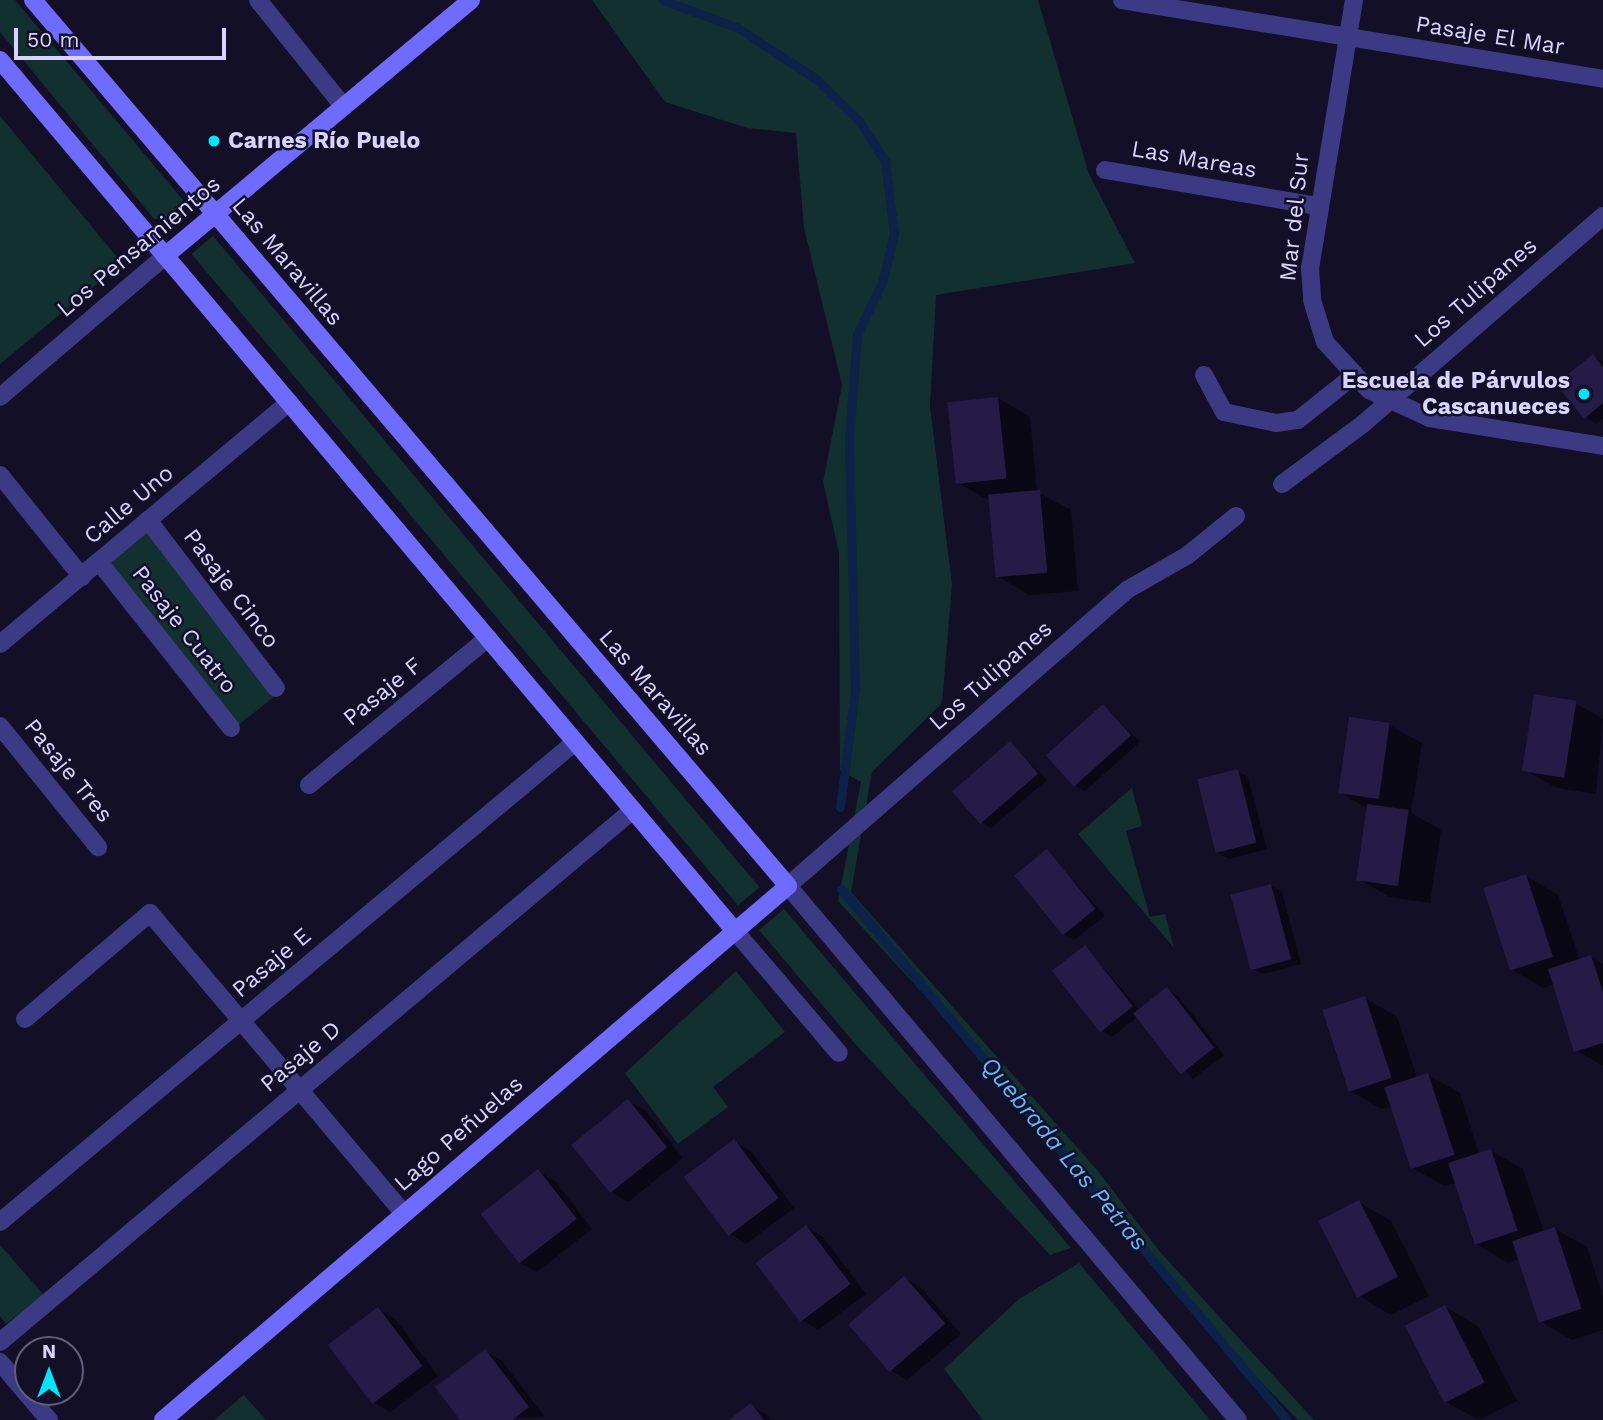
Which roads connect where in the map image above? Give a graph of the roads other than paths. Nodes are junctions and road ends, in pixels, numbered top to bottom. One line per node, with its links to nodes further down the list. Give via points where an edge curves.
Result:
1 (33, 0): 12 (street, Las Maravillas)
2 (258, 0): 9 (street)
3 (471, 0): 9 (street, Los Pensamientos)
4 (1122, 0): 6 (street, Pasaje El Mar)
5 (1354, 0): 6 (street, Mar del Sur)
6 (1347, 38): 8 (street, Pasaje El Mar); 11 (street, Mar del Sur)
7 (0, 60): 14 (street)
8 (1603, 79)
9 (344, 107): 12 (street, Los Pensamientos)
10 (1105, 170): 11 (street, Las Mareas)
11 (1318, 206): 16 (street, Mar del Sur, via 1312,300 1325,342)
12 (215, 215): 14 (street, Los Pensamientos); 36 (street, Las Maravillas)
13 (1603, 216): 18 (street, Los Tulipanes)
14 (165, 256): 17 (street, Los Pensamientos); 19 (street)
15 (1204, 375): 16 (street, via 1224,412 1276,423 1298,420)
16 (1352, 377): 18 (street, Mar del Sur)
17 (0, 397)
18 (1388, 401): 20 (street, Mar del Sur, via 1430,418); 22 (street, Los Tulipanes)
19 (289, 402): 24 (street, Calle Uno); 27 (street)
20 (1603, 446)
21 (0, 475): 26 (street)
22 (1282, 484)
23 (1236, 516): 36 (street, Los Tulipanes, via 1188,555 1128,590)
24 (148, 520): 25 (street, Calle Uno); 29 (street, Pasaje Cinco)
25 (99, 562): 26 (street, Calle Uno); 31 (street, Pasaje Cuatro)
26 (82, 576): 28 (street, Calle Uno)
27 (488, 638): 32 (street); 33 (street, Pasaje F)
28 (0, 644)
29 (276, 688)
30 (0, 726): 35 (street, Pasaje Tres)
31 (231, 728)
32 (575, 742): 34 (street); 39 (street, Pasaje E)
33 (309, 785)
34 (633, 810): 37 (street); 41 (street, Pasaje D)
35 (98, 847)
36 (788, 886): 37 (street, Lago Peñuelas); 48 (street, Las Maravillas)
37 (735, 931): 40 (street); 42 (street, Lago Peñuelas)
38 (25, 1019): 39 (street, via 150,913)
39 (241, 1021): 41 (street); 43 (street, Pasaje E)
40 (839, 1053)
41 (299, 1090): 42 (street); 44 (street, Pasaje D)
42 (404, 1214): 47 (street, Lago Peñuelas)
43 (0, 1222)
44 (0, 1342)
45 (0, 1362): 46 (street)
46 (49, 1420)
47 (163, 1420)
48 (1238, 1420)

